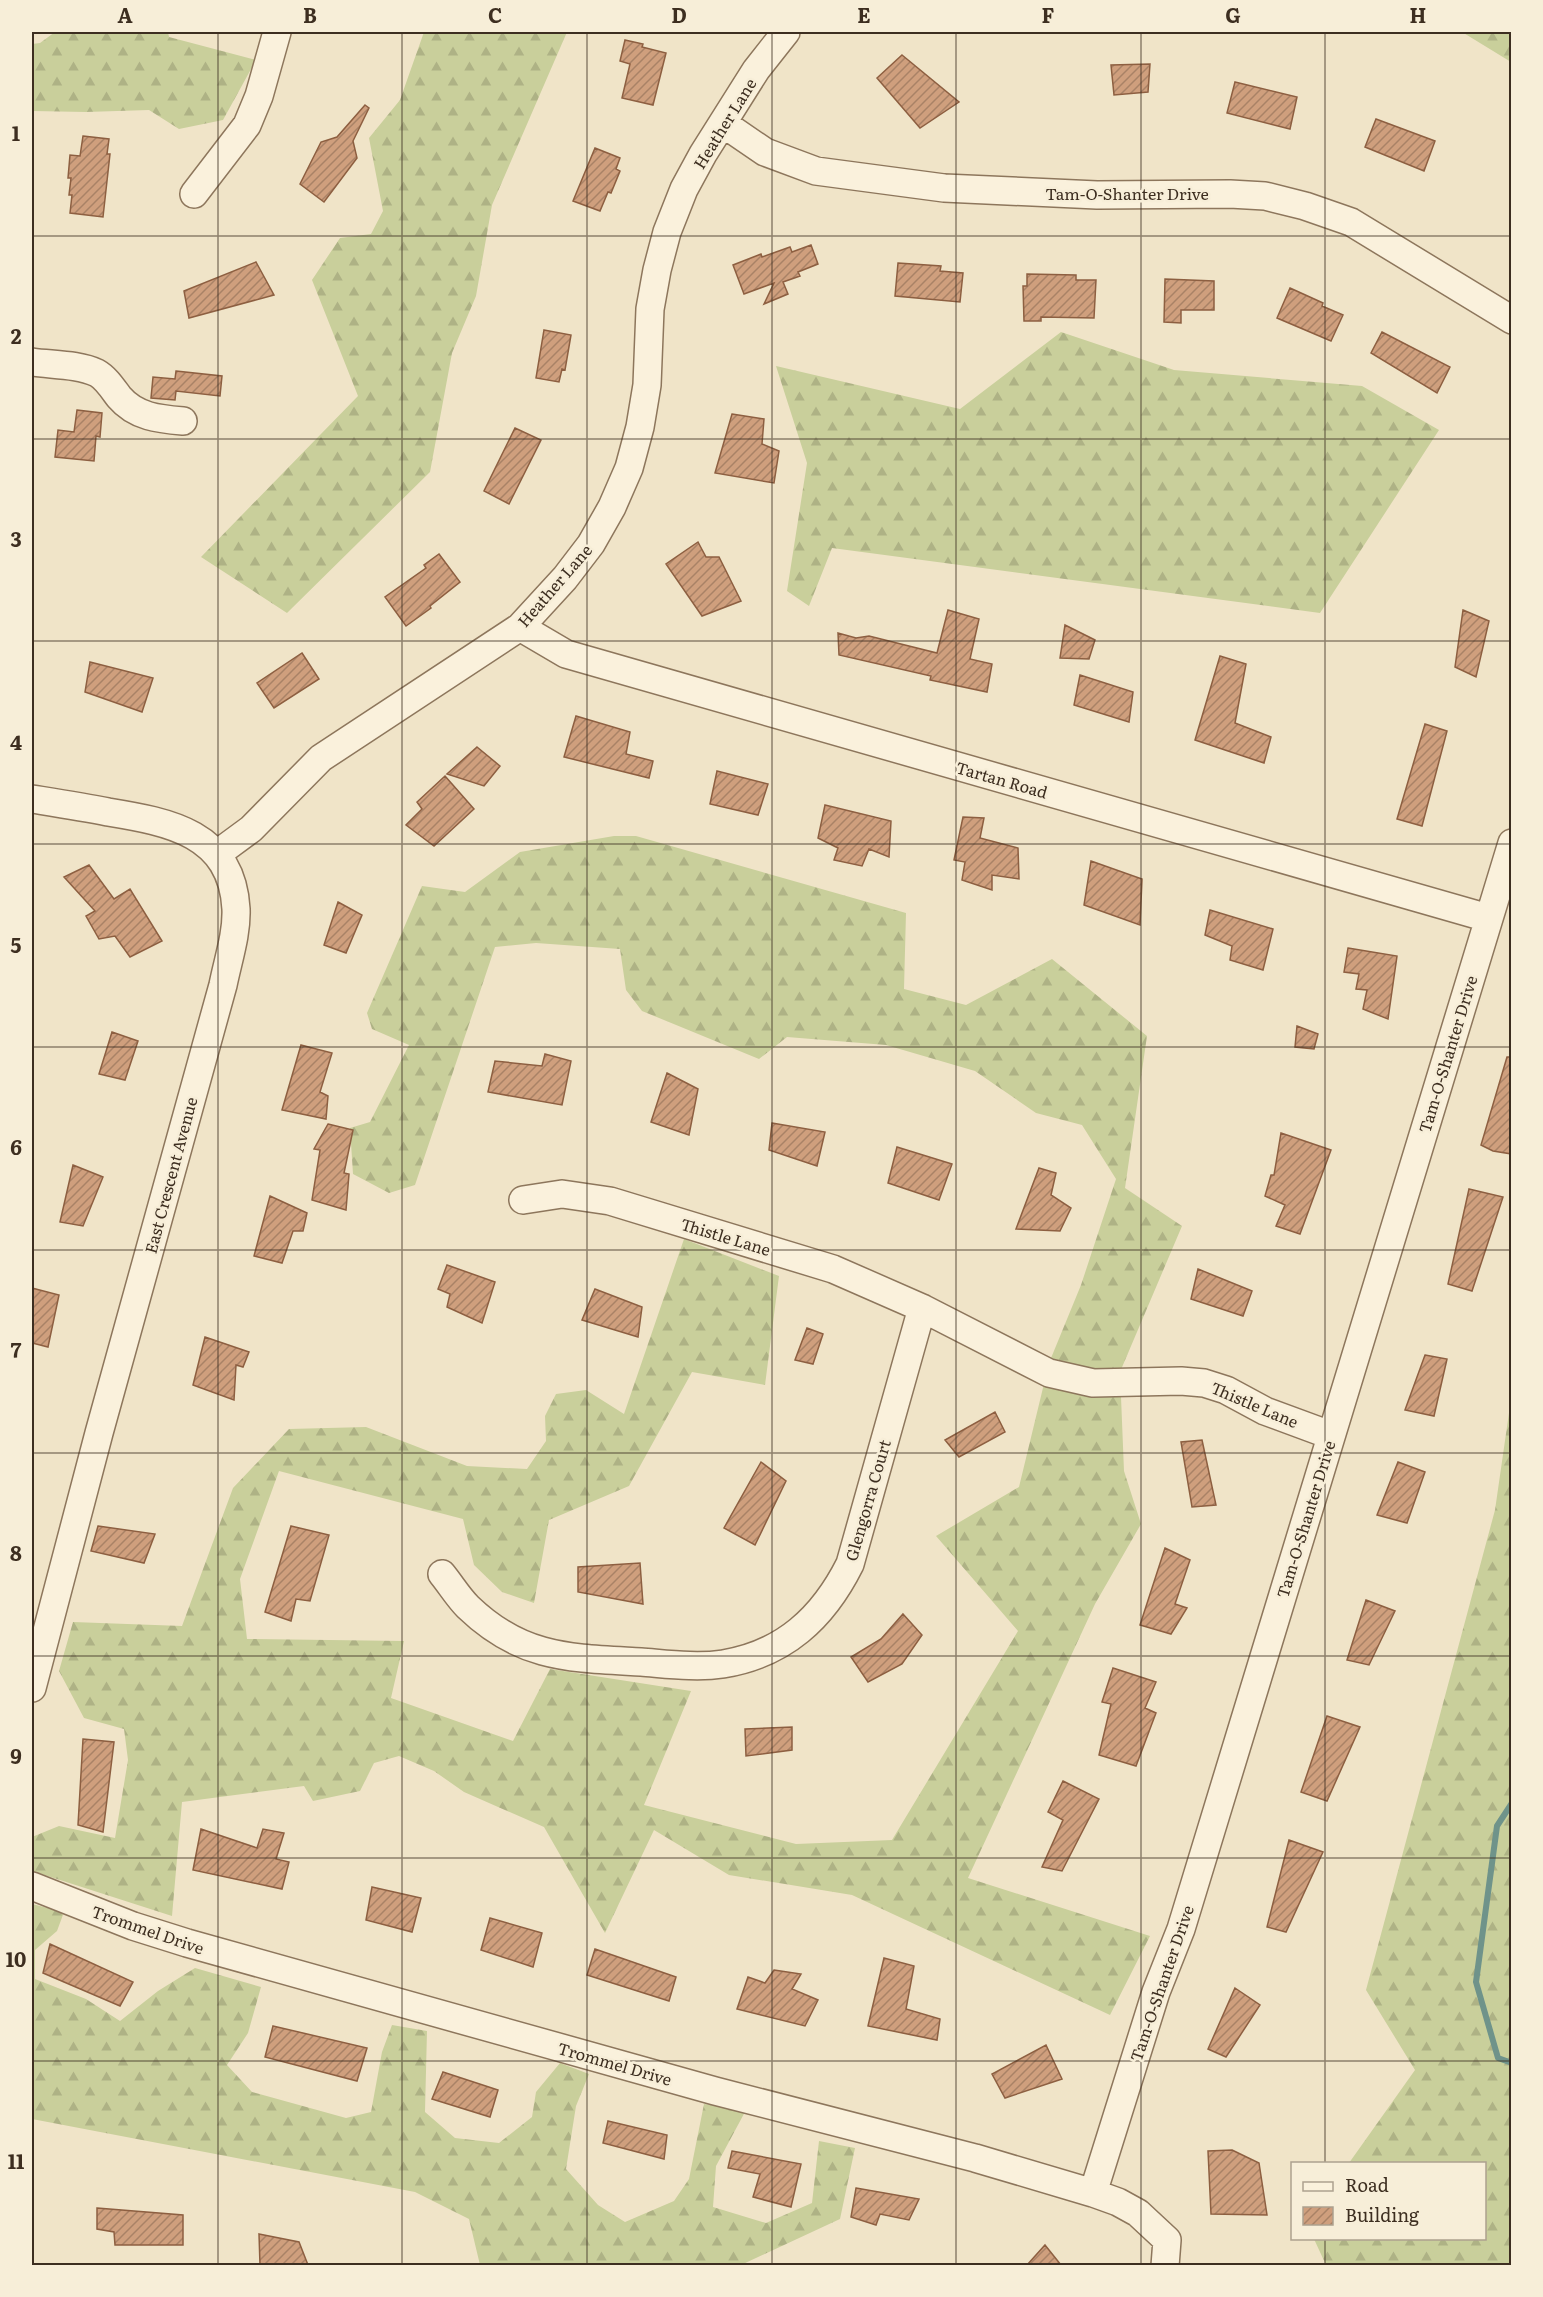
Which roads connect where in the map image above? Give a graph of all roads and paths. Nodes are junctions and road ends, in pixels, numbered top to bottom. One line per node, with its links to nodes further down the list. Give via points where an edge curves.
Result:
1 (277, 32): 4 (street, via 248,125)
2 (786, 32): 3 (street, Heather Lane, via 756,70)
3 (723, 124): 5 (street, Tam-O-Shanter Drive, via 765,152 816,171 944,188 1097,195 1230,194 1295,203 1352,222); 8 (street, Heather Lane, via 684,189 667,232 650,309 647,385 629,468 591,544)
4 (194, 194)
5 (1512, 320)
6 (32, 362): 7 (street, via 95,372 131,409 158,419)
7 (183, 421)
8 (520, 627): 11 (street, Heather Lane, via 321,758 251,829); 12 (street, Tartan Road, via 566,654)
9 (32, 799): 11 (street, East Crescent Avenue, via 165,822 187,831)
10 (1512, 843): 12 (street, Tam-O-Shanter Drive)
11 (217, 854): 17 (street, East Crescent Avenue, via 233,886 236,910 223,985)
12 (1488, 918): 15 (street, Tam-O-Shanter Drive)
13 (523, 1200): 14 (street, Thistle Lane, via 562,1194 610,1201 833,1269)
14 (922, 1308): 15 (street, Thistle Lane, via 1049,1373 1093,1383 1204,1383 1226,1390 1265,1412); 16 (street, Glengorra Court, via 850,1564 818,1614 776,1646 721,1664 571,1659 540,1652 490,1626 466,1605)
15 (1330, 1435): 19 (street, Tam-O-Shanter Drive, via 1180,1929 1156,1992)
16 (442, 1574)
17 (32, 1688)
18 (32, 1886): 19 (street, Trommel Drive, via 186,1943)
19 (1093, 2193): 20 (street, Trommel Drive, via 1138,2213 1167,2240)
20 (1165, 2265)

